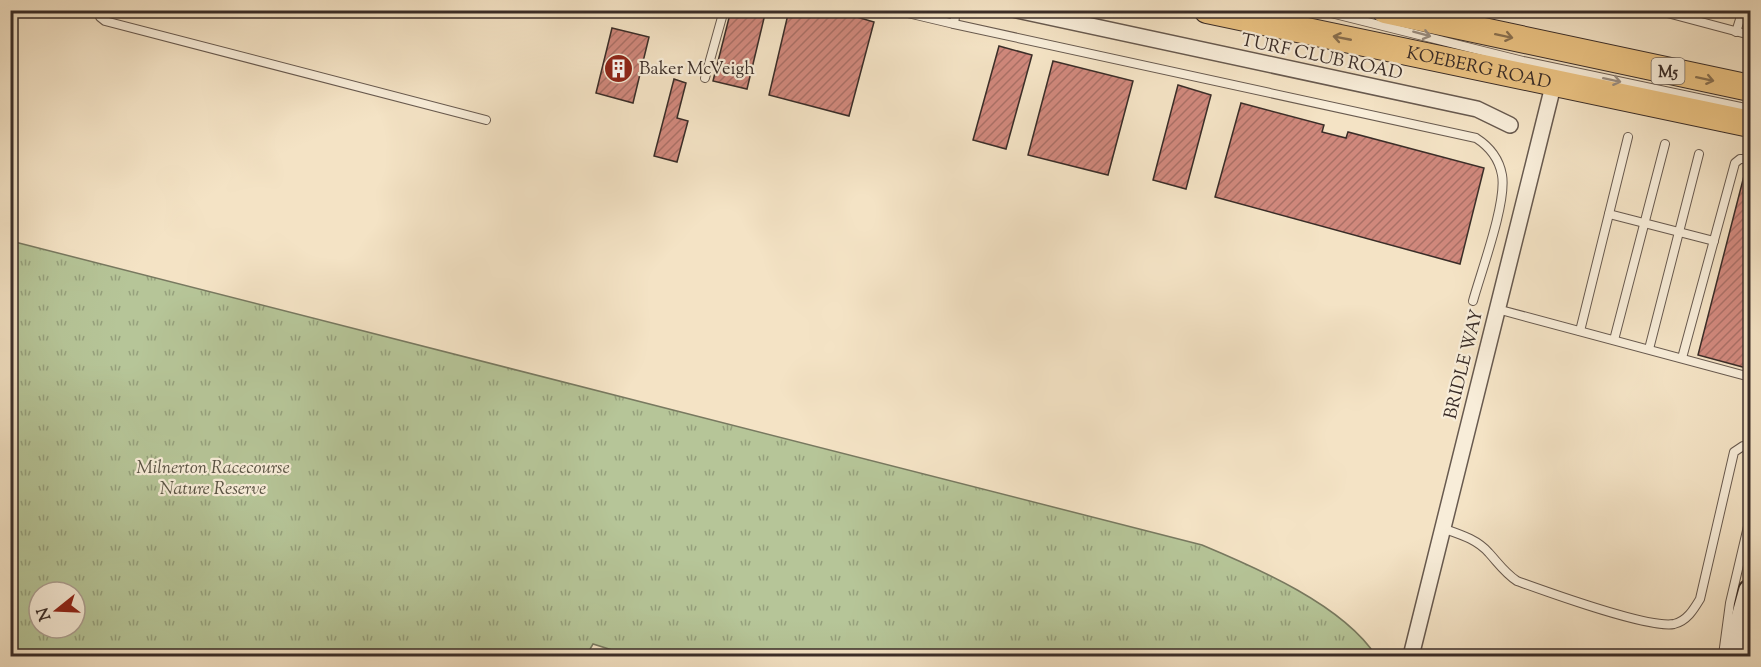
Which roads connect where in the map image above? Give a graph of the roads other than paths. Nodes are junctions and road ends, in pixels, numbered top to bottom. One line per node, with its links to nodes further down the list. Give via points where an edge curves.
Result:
1 (98, 10): 20 (lane, via 105,21)
2 (724, 10): 16 (lane)
3 (895, 10): 13 (lane)
4 (956, 10): 13 (lane)
5 (1017, 10): 22 (street, TURF CLUB ROAD, via 1477,110)
6 (1207, 10): 12 (main road, KOEBERG ROAD / M5)
7 (1319, 10): 19 (lane, one-way to 19, via 1523,61)
8 (1385, 10): 18 (main road, KOEBERG ROAD / M5, one-way to 18)
9 (1656, 10): 11 (lane)
10 (1743, 10): 14 (lane)
11 (1674, 13): 14 (lane)
12 (1288, 19): 17 (main road, KOEBERG ROAD / M5, one-way to 12)
13 (954, 24): 31 (lane, via 1476,138 1496,156 1503,177)
14 (1736, 32): 15 (lane)
15 (1750, 35)
16 (705, 78)
17 (1554, 81): 21 (main road, KOEBERG ROAD / M5); 32 (street, BRIDLE WAY)
18 (1750, 88)
19 (1750, 109)
20 (486, 120)
21 (1750, 124)
22 (1510, 125)
23 (1628, 136): 27 (lane)
24 (1665, 144): 28 (lane)
25 (1699, 154): 29 (lane)
26 (1750, 159): 30 (lane, via 1735,163)
27 (1609, 214): 28 (lane); 33 (lane)
28 (1644, 224): 29 (lane); 34 (lane)
29 (1679, 232): 30 (lane); 35 (lane)
30 (1714, 241): 36 (lane)
31 (1473, 301)
32 (1497, 309): 33 (lane); 40 (street, BRIDLE WAY)
33 (1580, 331): 34 (lane)
34 (1614, 340): 35 (lane)
35 (1649, 350): 36 (lane)
36 (1682, 358): 37 (lane)
37 (1750, 377)
38 (1750, 447): 40 (lane, via 1738,448 1728,471 1700,599 1687,618 1673,624 1642,620 1517,581 1481,546)
39 (1750, 518): 42 (lane, via 1728,614)
40 (1442, 528): 43 (street, BRIDLE WAY)
41 (1750, 591): 42 (main road)
42 (1732, 655)
43 (1411, 657)

